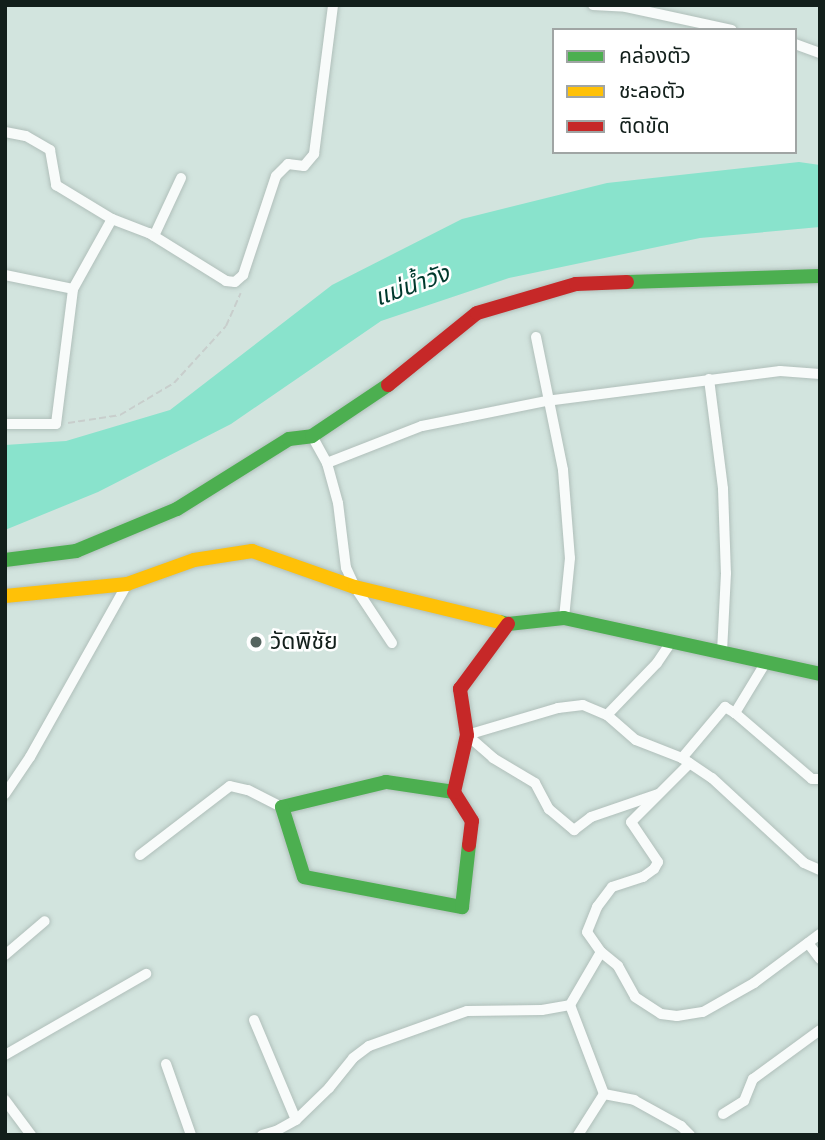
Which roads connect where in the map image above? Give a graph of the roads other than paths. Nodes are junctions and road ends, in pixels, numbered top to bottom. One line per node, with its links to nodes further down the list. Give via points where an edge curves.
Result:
1 (333, 5): 9 (street, via 314,154 304,166 288,164 276,176 243,275 235,282 226,281)
2 (593, 5): 3 (street, via 626,7)
3 (723, 28)
4 (797, 44): 5 (street)
5 (819, 50)
6 (5, 132): 8 (street, via 26,136 50,150 56,185)
7 (181, 178): 9 (street)
8 (112, 219): 9 (street); 12 (street)
9 (154, 236)
10 (5, 274): 12 (street)
11 (820, 276): 18 (street, via 576,284 545,291 477,313 404,374)
12 (73, 289): 17 (street, via 56,424)
13 (536, 337): 16 (street)
14 (820, 374): 15 (street, via 780,371)
15 (709, 379): 16 (street); 28 (street, via 723,489 726,573)
16 (546, 401): 19 (street, via 422,426); 24 (street, via 559,440 570,558)
17 (5, 424)
18 (312, 436): 19 (street); 20 (street, via 289,439 177,509 99,544)
19 (327, 463): 22 (street, via 338,503 344,560)
20 (5, 560)
21 (127, 584): 22 (street, via 194,560 252,551); 23 (street); 37 (street)
22 (355, 587): 25 (street); 27 (street)
23 (5, 596)
24 (564, 618): 25 (street); 26 (street)
25 (508, 624): 33 (street, via 460,689)
26 (673, 641): 28 (street); 32 (street)
27 (392, 643)
28 (722, 652): 29 (street)
29 (766, 662): 30 (street); 31 (street)
30 (820, 674)
31 (735, 713): 34 (street, via 725,707); 35 (street, via 812,779)
32 (607, 715): 33 (street, via 583,705 558,708); 34 (street, via 636,740)
33 (467, 735): 36 (street); 38 (street, via 493,758 535,783 549,809 574,830 591,817)
34 (686, 760): 38 (street); 41 (street, via 712,778 804,863)
35 (820, 779)
36 (454, 792): 39 (street, via 386,782); 39 (street, via 472,821 462,907 304,877)
37 (5, 794)
38 (659, 794): 45 (street, via 631,824 658,862 643,877 612,887 597,906 587,932)
39 (282, 807): 40 (street, via 230,786)
40 (140, 855)
41 (820, 870)
42 (45, 920): 46 (street)
43 (820, 934): 44 (street)
44 (808, 943): 45 (street, via 754,983 703,1012 677,1016 661,1014 641,1002 618,966); 47 (street)
45 (601, 952): 49 (street)
46 (5, 955)
47 (820, 959)
48 (146, 974): 52 (street)
49 (570, 1005): 54 (street); 57 (street, via 467,1011 369,1046)
50 (254, 1020): 57 (street)
51 (820, 1030): 56 (street, via 760,1073 748,1086 744,1101)
52 (5, 1055)
53 (166, 1064): 59 (street)
54 (604, 1094): 61 (street); 62 (street, via 634,1100)
55 (5, 1100): 58 (street)
56 (723, 1114)
57 (296, 1119): 60 (street)
58 (31, 1135)
59 (191, 1135)
60 (262, 1135)
61 (578, 1135)
62 (690, 1135)

